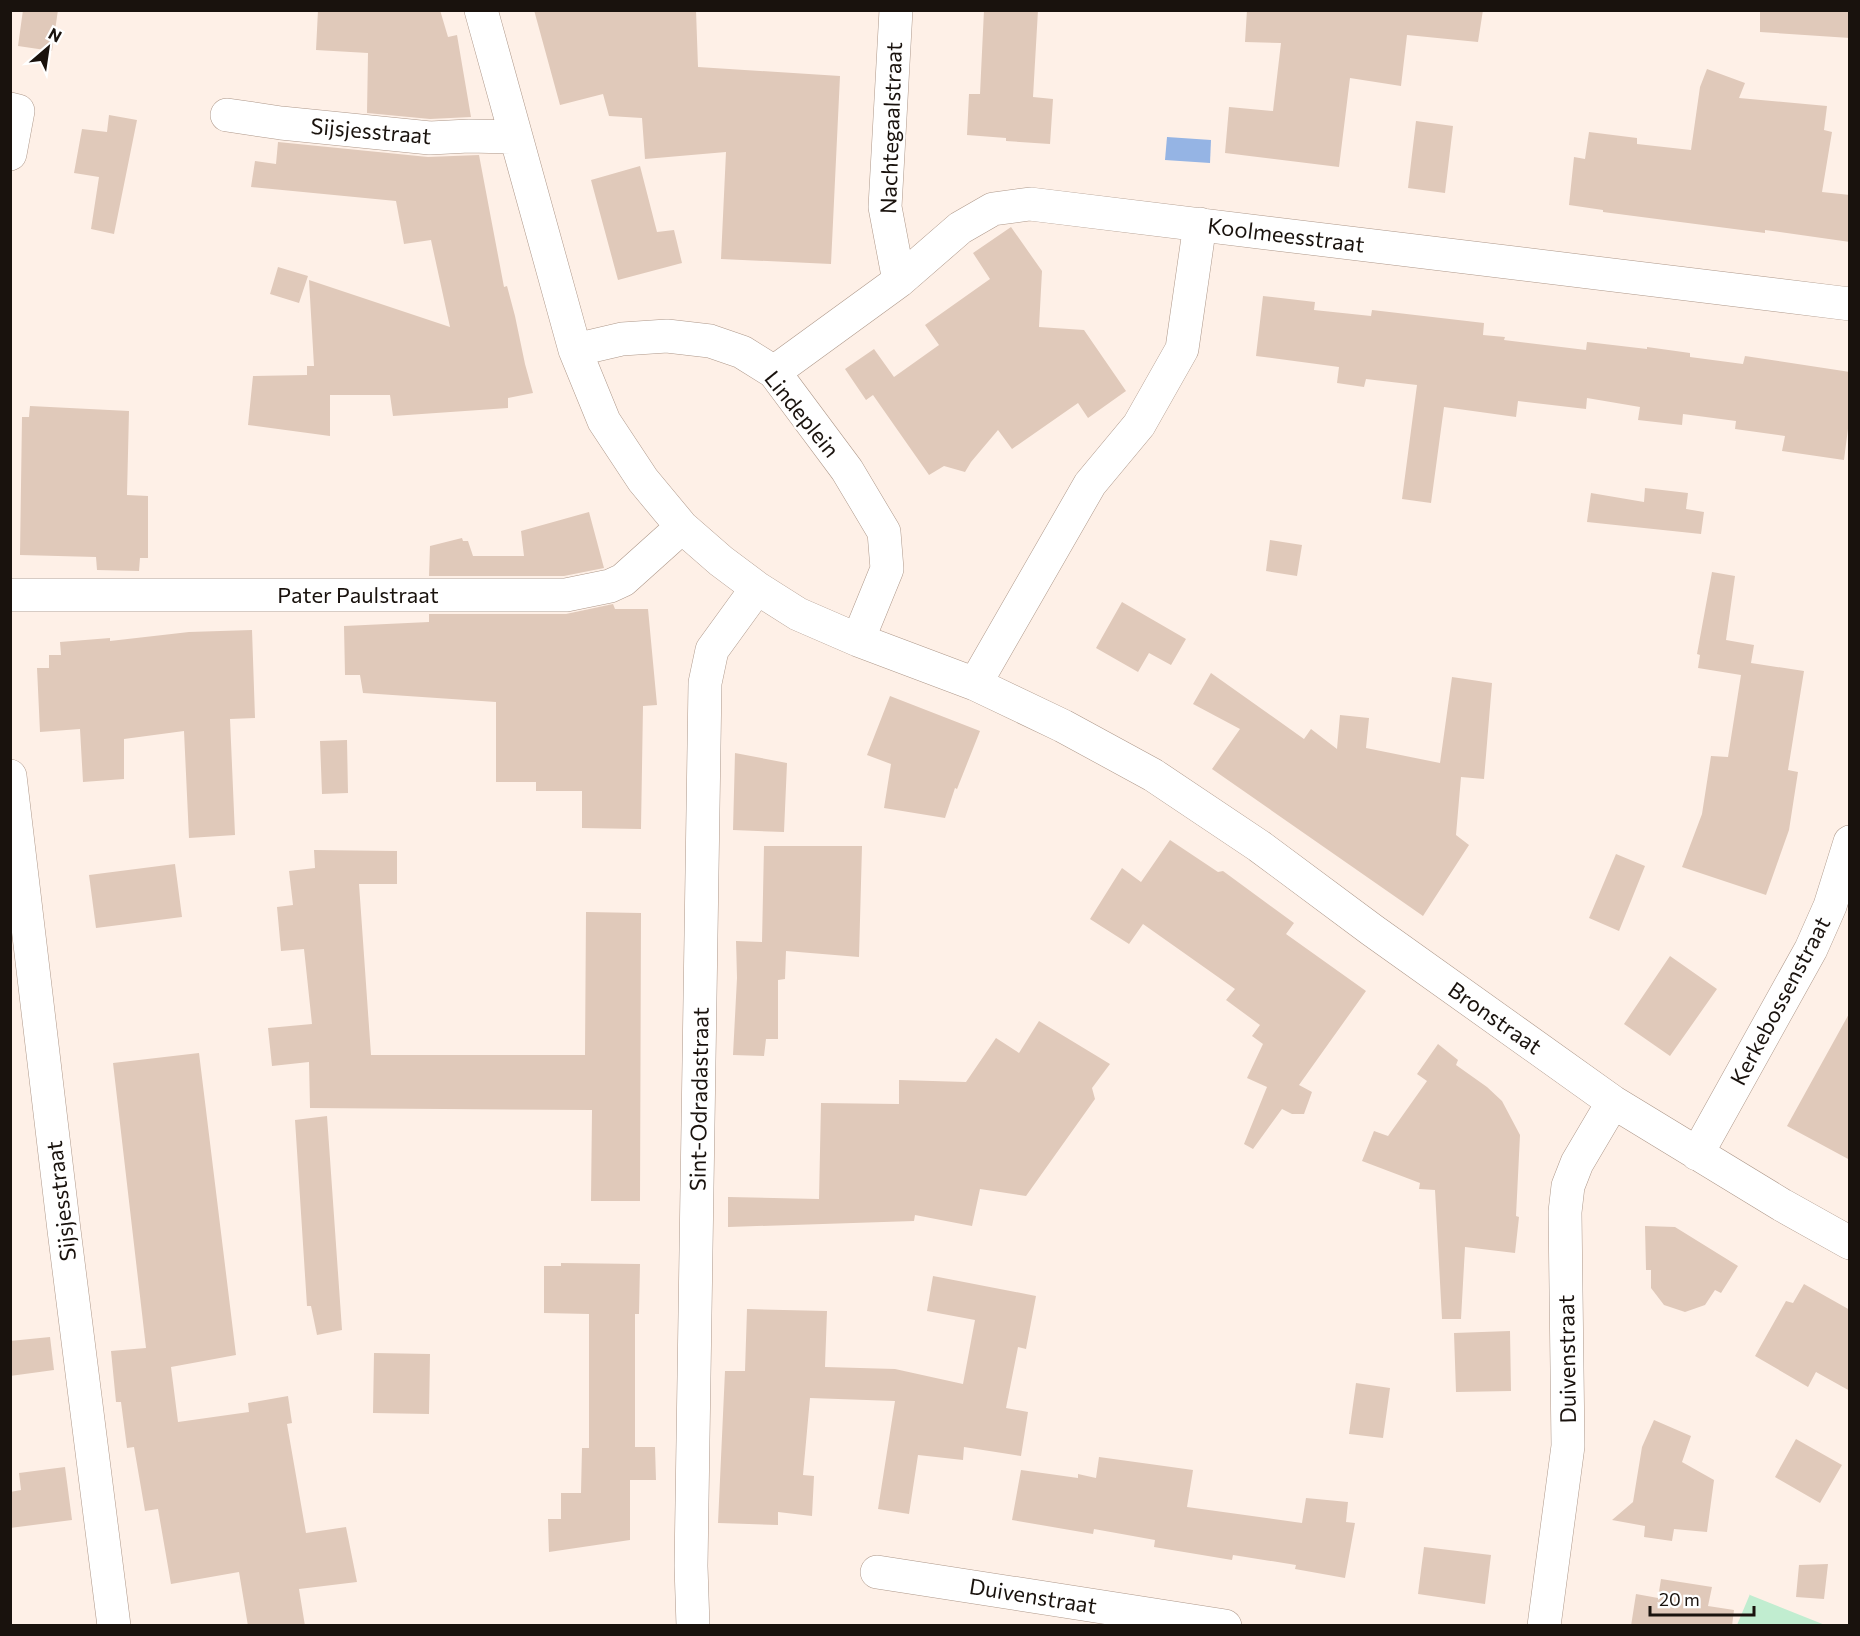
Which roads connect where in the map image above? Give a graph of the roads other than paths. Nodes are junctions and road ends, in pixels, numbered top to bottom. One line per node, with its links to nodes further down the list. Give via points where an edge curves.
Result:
1 (481, 10): 5 (street)
2 (896, 10): 8 (street, Nachtegaalstraat, via 885,207)
3 (10, 109): 6 (street, via 18,111)
4 (228, 115): 5 (street, Sijsjesstraat, via 430,138)
5 (516, 137): 10 (street)
6 (10, 154)
7 (1200, 224): 8 (street, Koolmeesstraat, via 1030,204 993,209 960,228); 9 (street, Koolmeesstraat); 16 (street, via 1182,349 1139,425 1090,483)
8 (899, 281): 11 (street, Koolmeesstraat)
9 (1850, 304)
10 (575, 350): 11 (street, Lindeplein, via 622,339 667,336 710,341 742,352); 12 (street, via 604,421 643,480)
11 (774, 372): 15 (street, Lindeplein, via 847,471 884,532 887,569)
12 (682, 527): 13 (street); 14 (street, Pater Paulstraat, via 623,580 567,595)
13 (757, 588): 15 (street, via 798,614); 24 (street, Sint-Odradastraat, via 712,650 705,683)
14 (10, 595)
15 (858, 640): 16 (street)
16 (975, 684): 19 (street, Bronstraat, via 1153,775 1259,846)
17 (10, 776): 23 (street, Sijsjesstraat)
18 (1850, 842): 20 (street, Kerkebossenstraat, via 1830,906 1810,949)
19 (1613, 1102): 20 (street, Bronstraat); 26 (street, Duivenstraat, via 1568,1186 1568,1446)
20 (1696, 1154): 21 (street, Bronstraat)
21 (1850, 1243)
22 (877, 1572): 25 (street, Duivenstraat)
23 (114, 1626)
24 (693, 1626)
25 (1225, 1626)
26 (1544, 1626)

